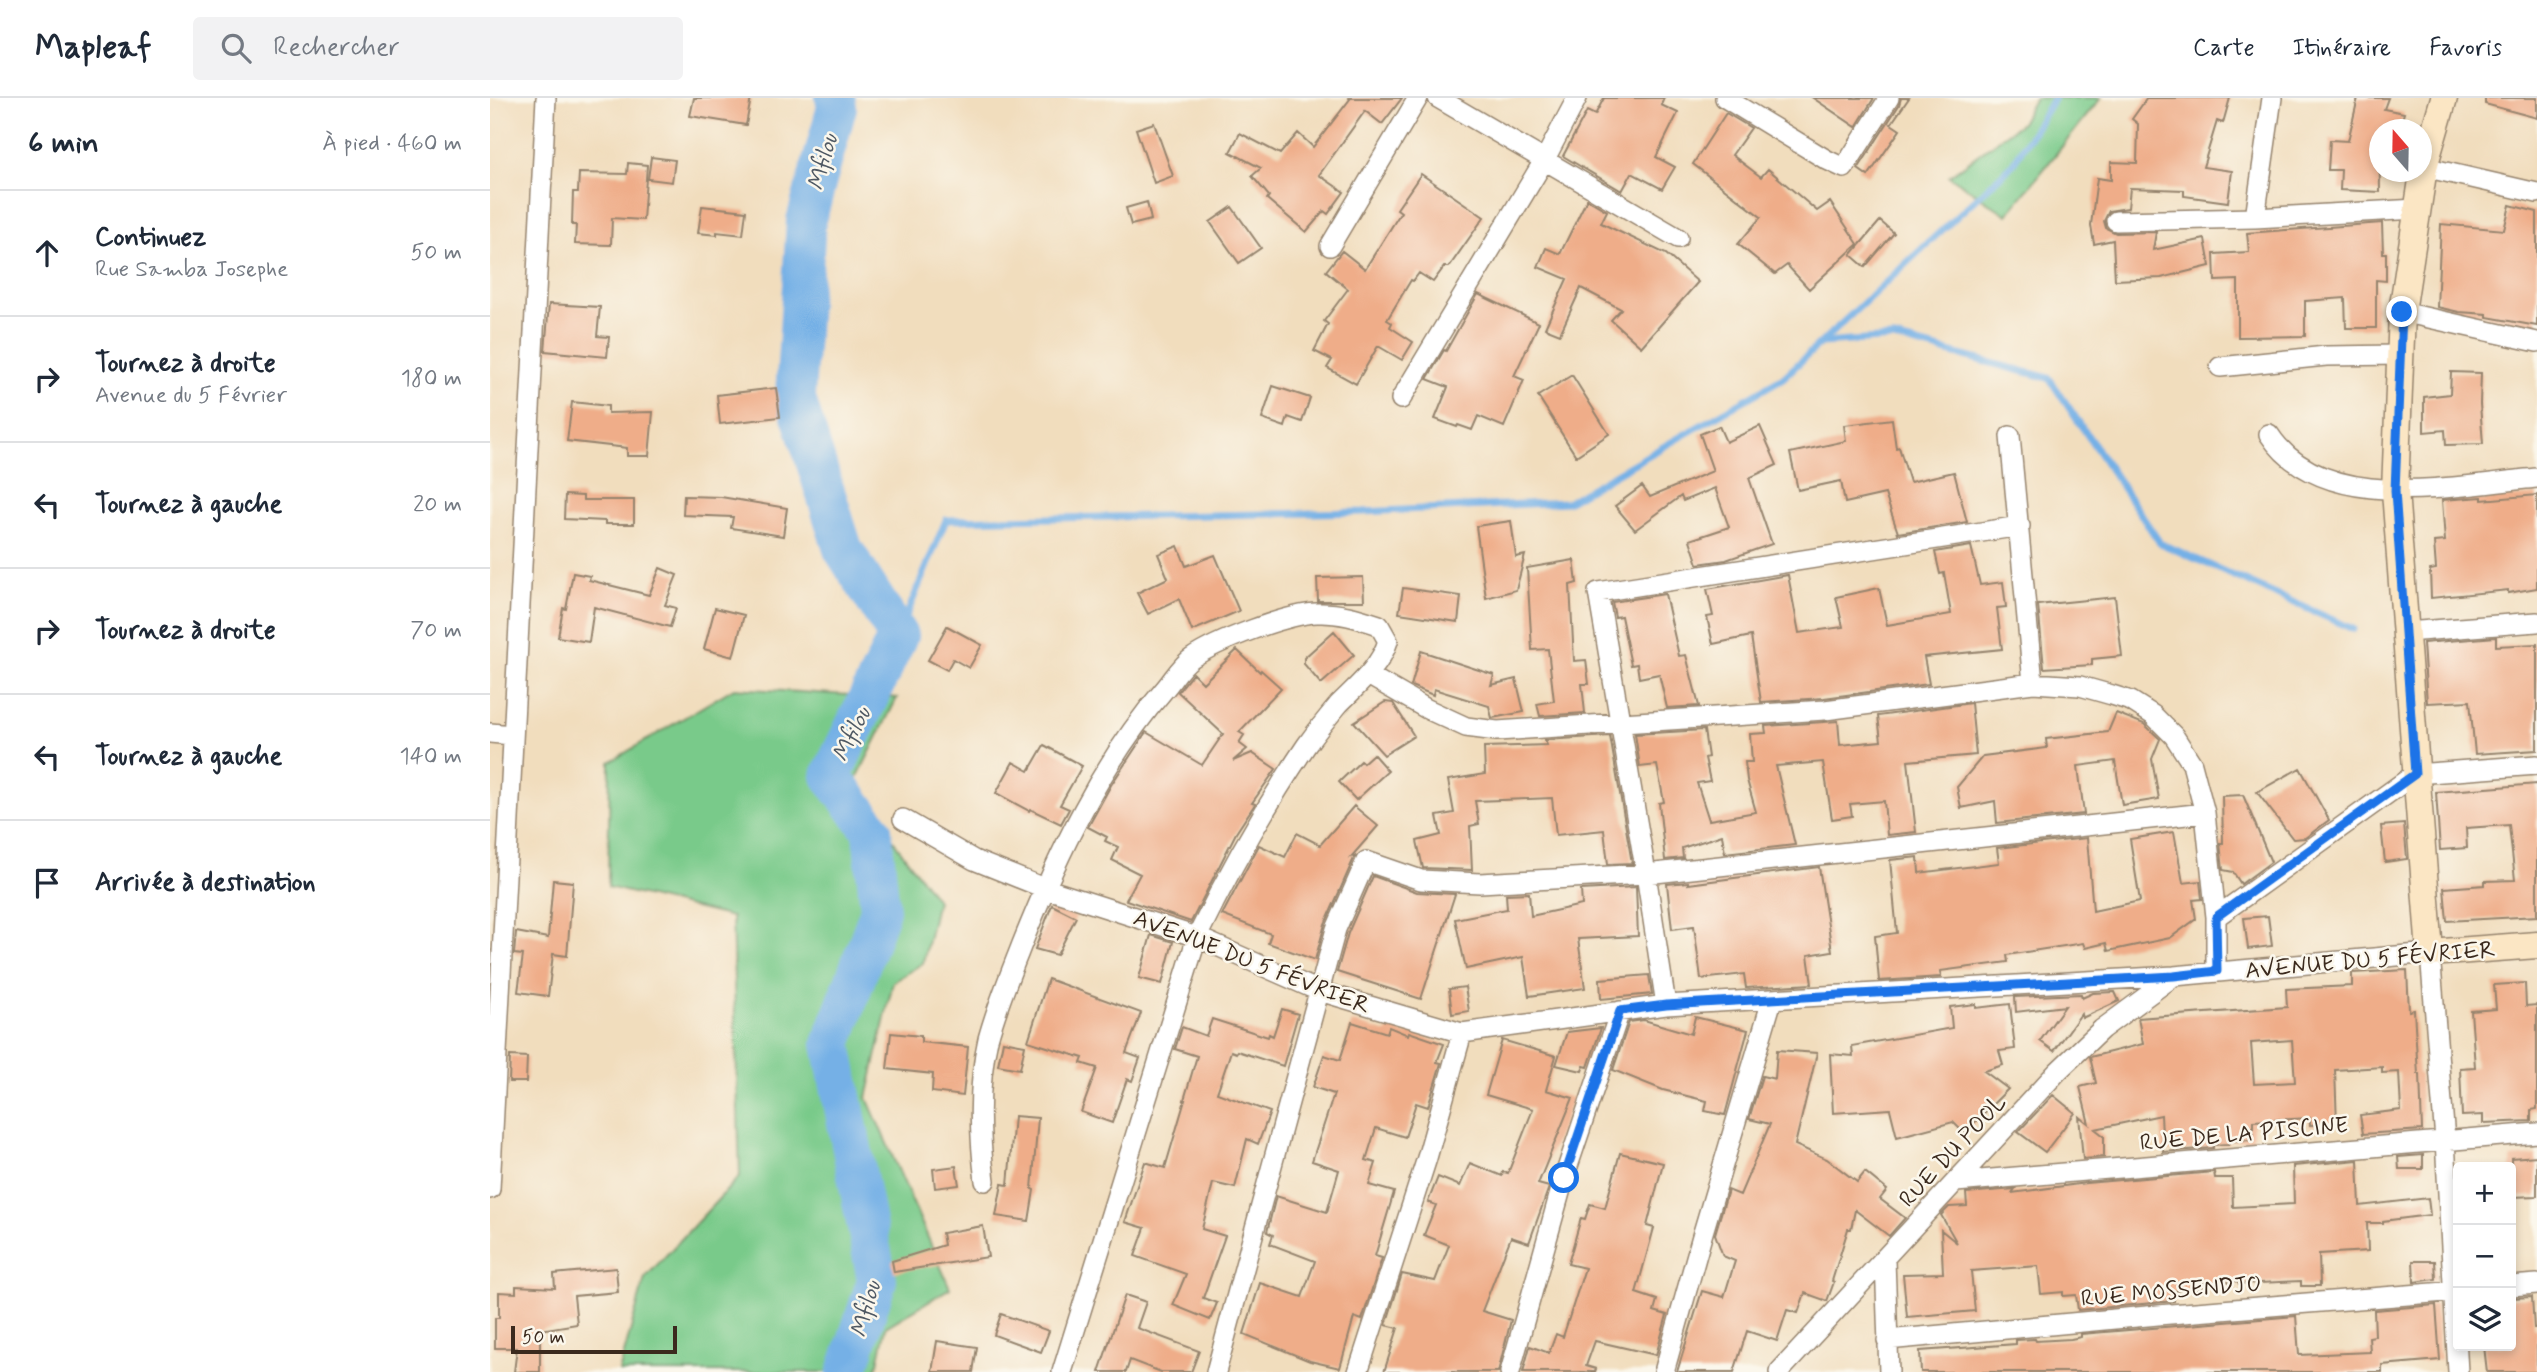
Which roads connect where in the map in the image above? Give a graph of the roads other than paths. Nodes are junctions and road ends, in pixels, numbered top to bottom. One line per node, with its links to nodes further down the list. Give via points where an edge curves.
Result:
1 (546, 98): 35 (street)
2 (1418, 98): 18 (street)
3 (1438, 98): 10 (street)
4 (1577, 98): 10 (street)
5 (1725, 98): 6 (street, via 1844,167)
6 (1889, 98)
7 (2272, 98): 15 (street)
8 (2444, 98): 9 (street)
9 (2432, 139)
10 (1545, 159): 17 (street); 23 (street)
11 (2432, 169): 13 (street)
12 (2422, 182): 14 (street)
13 (2537, 193)
14 (2417, 209): 15 (street); 19 (street)
15 (2255, 218): 16 (street)
16 (2116, 221)
17 (1678, 238)
18 (1330, 246)
19 (2402, 312): 20 (street); 21 (street)
20 (2537, 342)
21 (2400, 355): 22 (street, via 2326,356); 27 (street)
22 (2220, 367)
23 (1401, 399)
24 (2269, 434): 27 (street, via 2283,451 2311,471 2347,485)
25 (2010, 436): 28 (street)
26 (2537, 478): 27 (street)
27 (2395, 491): 30 (street)
28 (2020, 526): 32 (street); 33 (street, via 1598,592)
29 (2537, 622): 30 (street)
30 (2406, 632): 37 (street)
31 (1368, 675): 33 (street, via 1466,727 1497,731); 41 (street, via 1388,641 1379,625 1349,615 1315,612 1278,622 1228,639 1190,659 1110,761); 43 (street, via 1337,706 1301,755 1224,881)
32 (2033, 683): 33 (street, via 1825,710); 38 (street, via 2080,686 2131,701 2153,715 2192,764)
33 (1620, 724): 40 (street)
34 (490, 733): 35 (street)
35 (512, 735): 57 (street)
36 (2537, 765): 37 (street)
37 (2415, 774): 42 (street); 45 (street)
38 (2205, 813): 40 (street); 42 (street)
39 (903, 819): 41 (street, AVENUE DU 5 FÉVRIER, via 974,860)
40 (1646, 874): 48 (street, via 1480,883 1421,880 1366,861 1336,929); 50 (street)
41 (1044, 888): 43 (street, AVENUE DU 5 FÉVRIER); 55 (street, via 988,1041 979,1132)
42 (2216, 917): 46 (street)
43 (1197, 937): 48 (street, AVENUE DU 5 FÉVRIER); 65 (street)
44 (2537, 945): 45 (street, AVENUE DU 5 FÉVRIER)
45 (2430, 953): 46 (street, AVENUE DU 5 FÉVRIER); 54 (street)
46 (2217, 971): 47 (street, AVENUE DU 5 FÉVRIER)
47 (2174, 976): 49 (street, AVENUE DU 5 FÉVRIER); 56 (street, RUE DU POOL, via 2102,1029)
48 (1319, 991): 52 (street, AVENUE DU 5 FÉVRIER); 66 (street)
49 (1772, 1000): 50 (street, AVENUE DU 5 FÉVRIER); 69 (street)
50 (1666, 1005): 51 (street, AVENUE DU 5 FÉVRIER)
51 (1620, 1011): 52 (street, AVENUE DU 5 FÉVRIER); 68 (street, via 1564,1178)
52 (1462, 1033): 67 (street)
53 (2537, 1133): 54 (street, RUE DE LA PISCINE)
54 (2445, 1140): 56 (street, RUE DE LA PISCINE); 61 (street)
55 (985, 1181)
56 (1956, 1182): 58 (street, RUE DU POOL)
57 (490, 1189)
58 (1885, 1260): 63 (street); 70 (street, RUE DU POOL)
59 (2537, 1284): 60 (street)
60 (2516, 1286)
61 (2456, 1288)
62 (2453, 1291): 63 (street, RUE MOSSENDJO)
63 (1887, 1340): 71 (street)
64 (2457, 1351): 72 (street)
65 (1062, 1372)
66 (1216, 1372)
67 (1358, 1372)
68 (1510, 1372)
69 (1664, 1372)
70 (1779, 1372)
71 (1889, 1372)
72 (2458, 1372)

